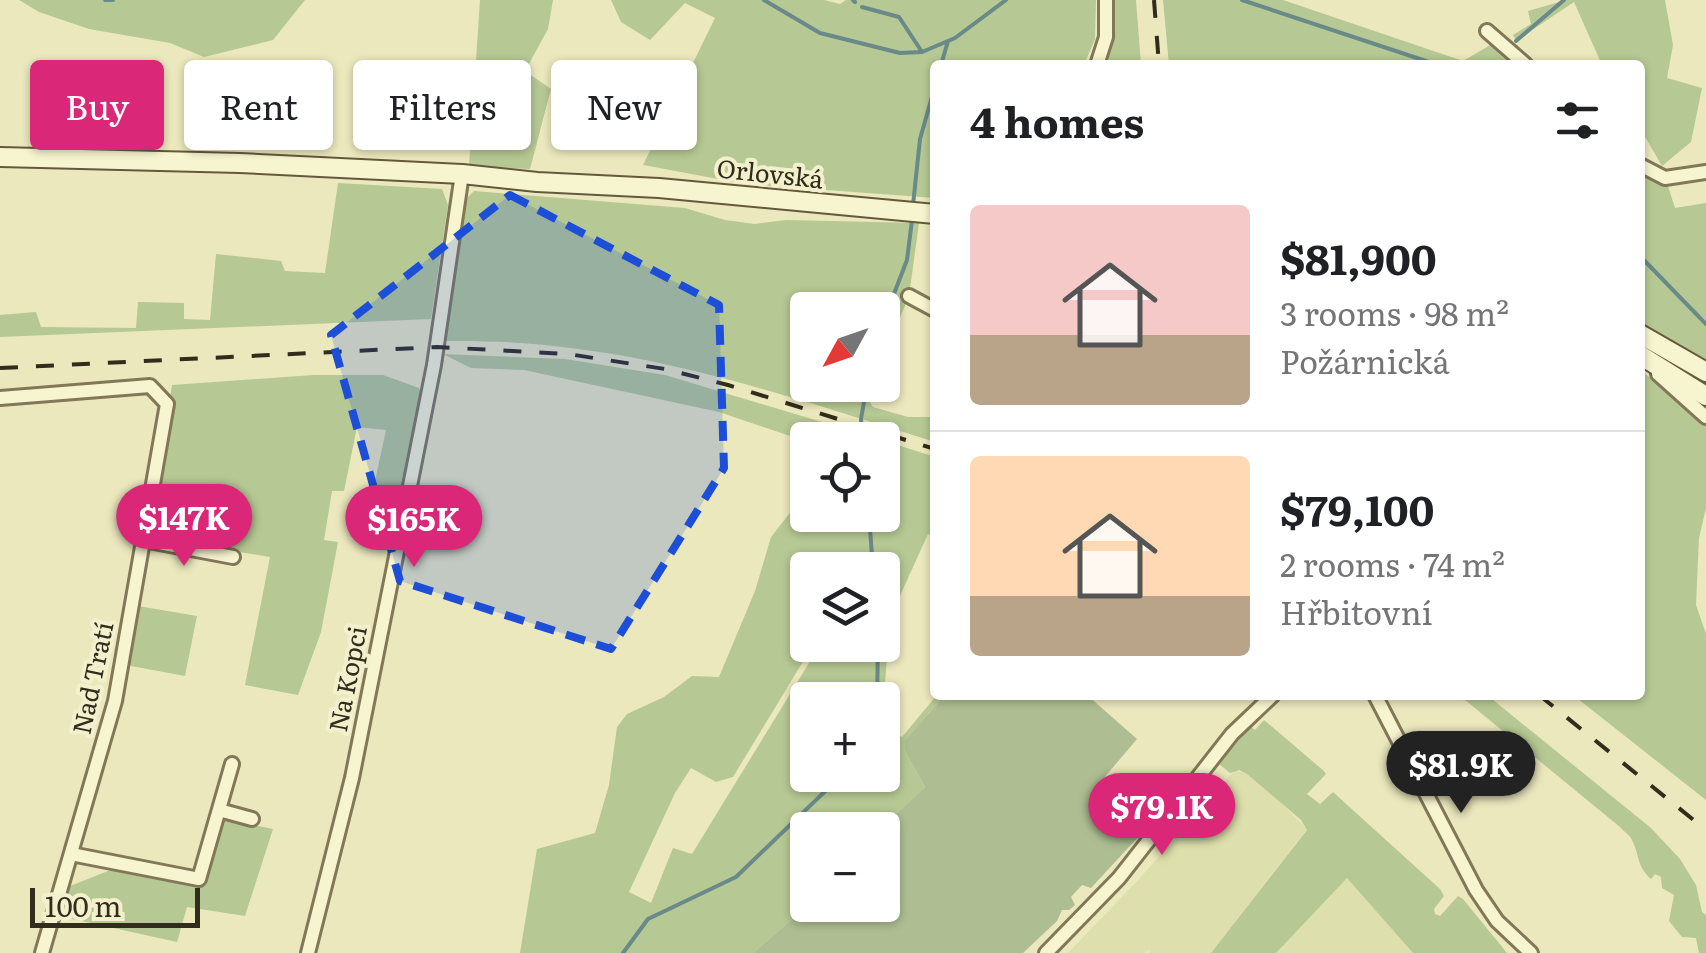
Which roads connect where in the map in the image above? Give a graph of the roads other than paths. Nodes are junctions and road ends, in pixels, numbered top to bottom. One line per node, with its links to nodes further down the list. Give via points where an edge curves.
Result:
1 (1106, 0): 3 (street)
2 (1488, 32): 4 (street)
3 (1099, 60)
4 (1520, 60)
5 (0, 157): 8 (main road, Orlovská)
6 (1645, 168): 7 (street, via 1666,178)
7 (1706, 172)
8 (462, 174): 9 (main road, Orlovská); 28 (street, Na Kopci, via 434,365 352,778)
9 (928, 213)
10 (909, 296): 11 (street)
11 (930, 307)
12 (1645, 337): 15 (main road)
13 (1645, 360): 16 (main road)
14 (1645, 362): 18 (street)
15 (1706, 372)
16 (1706, 396)
17 (0, 398): 19 (street, Nad Tratí, via 150,386 167,404)
18 (1706, 418)
19 (143, 540): 20 (street); 26 (street, Nad Tratí, via 115,701)
20 (233, 557)
21 (1267, 700): 29 (street, via 1244,720 1119,878)
22 (1377, 700): 30 (street, via 1476,890)
23 (232, 764): 24 (street)
24 (219, 810): 25 (street); 26 (street, via 200,878)
25 (252, 819)
26 (71, 854): 27 (street, Nad Tratí)
27 (42, 953)
28 (308, 953)
29 (1046, 953)
30 (1530, 953)

